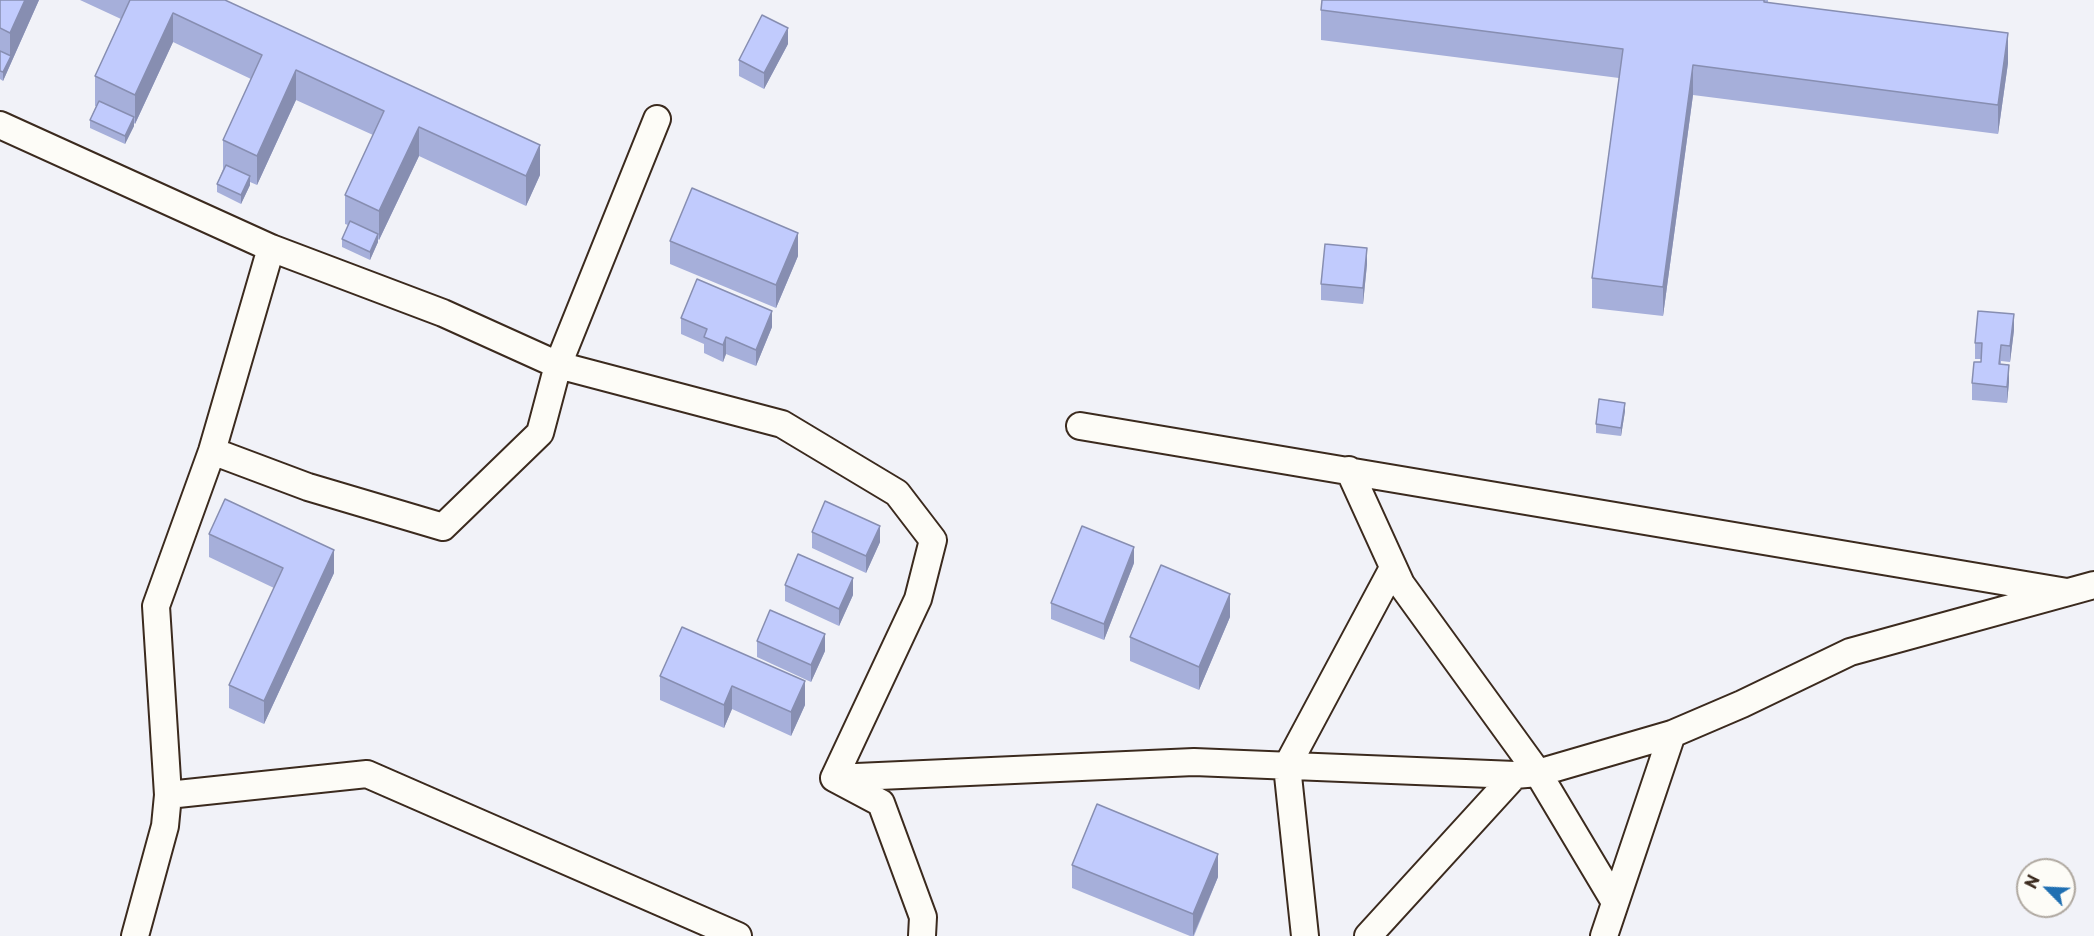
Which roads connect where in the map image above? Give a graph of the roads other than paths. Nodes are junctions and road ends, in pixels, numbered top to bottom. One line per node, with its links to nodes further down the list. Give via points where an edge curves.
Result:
1 (657, 120): 4 (street)
2 (0, 125): 3 (street)
3 (271, 248): 4 (street, via 443,313); 6 (street)
4 (558, 365): 6 (street, via 540,433 443,528 308,488); 14 (street, via 782,424 897,494 933,540 918,599)
5 (1080, 426): 7 (street)
6 (212, 451): 15 (street, via 156,606)
7 (1349, 470): 8 (street); 10 (street)
8 (1393, 568): 12 (street); 13 (street)
9 (2094, 585): 10 (street)
10 (2067, 592): 11 (street, via 1850,652)
11 (1672, 734): 13 (street); 16 (street)
12 (1287, 766): 13 (street); 14 (street, via 1194,762); 20 (street)
13 (1526, 774): 16 (street); 21 (street)
14 (834, 778): 19 (street, via 881,803 923,917)
15 (168, 795): 17 (street, via 165,826); 18 (street, via 367,774)
16 (1615, 902): 22 (street)
17 (135, 936)
18 (738, 936)
19 (922, 936)
20 (1305, 936)
21 (1368, 936)
22 (1604, 936)

